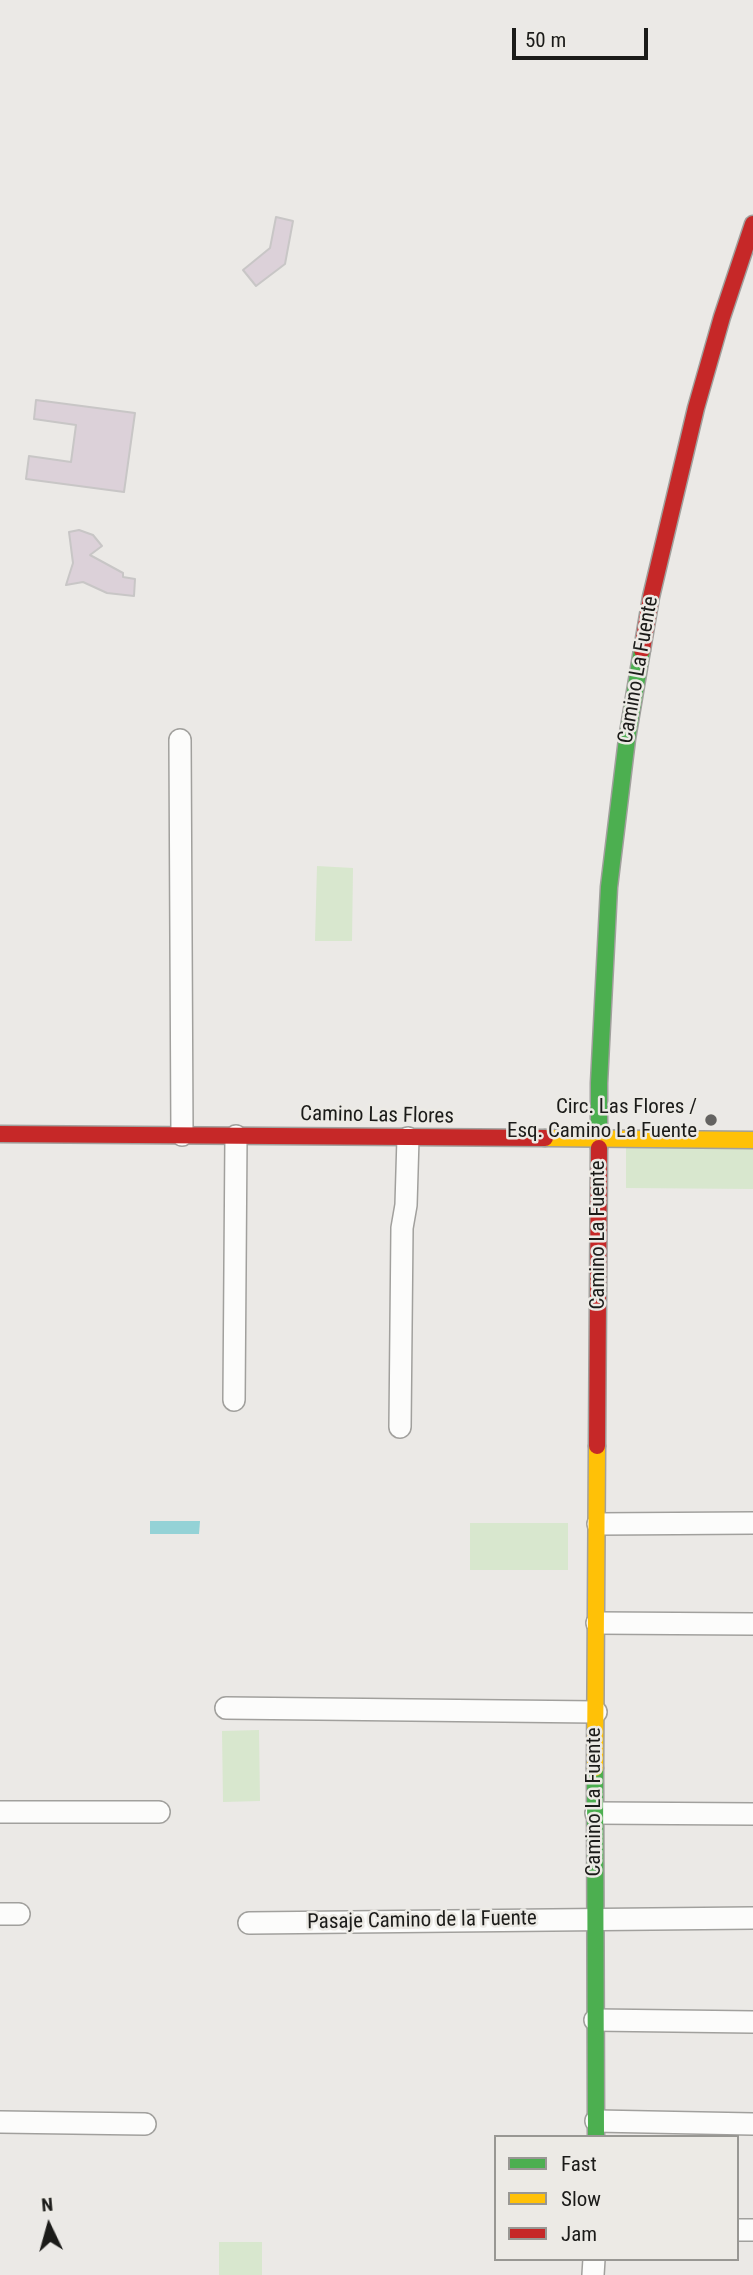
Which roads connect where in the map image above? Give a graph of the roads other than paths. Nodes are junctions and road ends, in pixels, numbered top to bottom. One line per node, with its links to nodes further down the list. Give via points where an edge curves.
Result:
1 (753, 224): 7 (street, Camino La Fuente, via 696,408 638,668 609,887 600,1022)
2 (180, 740): 4 (street)
3 (0, 1134): 4 (street, Camino Las Flores)
4 (182, 1135): 5 (street, Camino Las Flores)
5 (236, 1136): 6 (street, Camino Las Flores); 9 (street)
6 (408, 1138): 7 (street, Camino Las Flores); 10 (street, via 402,1228)
7 (600, 1139): 8 (street, Camino Las Flores); 11 (street, Camino La Fuente)
8 (753, 1140)
9 (234, 1400)
10 (400, 1427)
11 (598, 1524): 12 (street); 13 (street, Camino La Fuente)
12 (753, 1524)
13 (597, 1623): 14 (street); 16 (street, Camino La Fuente)
14 (753, 1625)
15 (226, 1708): 16 (street)
16 (596, 1712): 19 (street, Camino La Fuente)
17 (0, 1812): 18 (street)
18 (159, 1812)
19 (596, 1813): 20 (street); 21 (street, Camino La Fuente)
20 (753, 1814)
21 (594, 1918): 22 (street, Pasaje Camino de la Fuente); 23 (street, Pasaje Camino de la Fuente); 24 (street, Camino La Fuente)
22 (753, 1918)
23 (250, 1923)
24 (595, 2020): 25 (street); 29 (street, Camino La Fuente)
25 (753, 2022)
26 (0, 2122): 27 (street)
27 (145, 2124)
28 (753, 2124): 29 (street)
29 (596, 2129)

